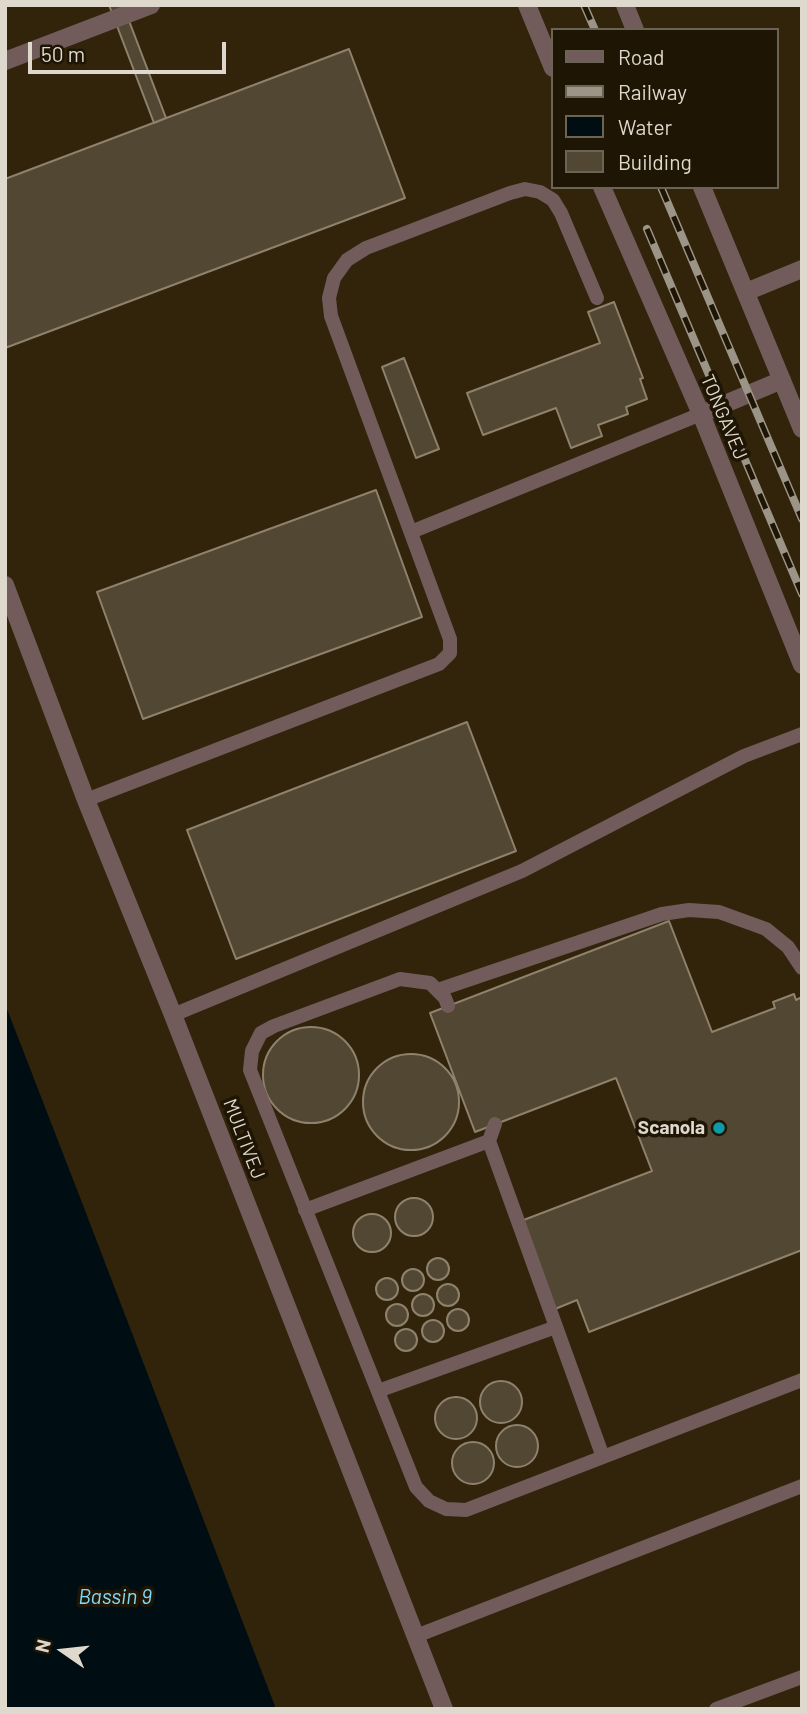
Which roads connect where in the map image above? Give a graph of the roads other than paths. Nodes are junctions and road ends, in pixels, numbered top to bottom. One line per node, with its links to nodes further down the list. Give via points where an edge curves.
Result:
1 (151, 5): 5 (street)
2 (527, 5): 6 (street)
3 (625, 5): 4 (street)
4 (634, 28)
5 (5, 61)
6 (552, 66)
7 (604, 189): 13 (street, TONGAVEJ)
8 (703, 189): 10 (street)
9 (802, 269): 10 (street)
10 (746, 292): 12 (street)
11 (597, 298): 15 (lane, via 562,212 553,200 525,189 366,248 347,260 334,278 331,316)
12 (782, 380): 13 (street); 14 (street)
13 (701, 414): 15 (lane); 17 (street, TONGAVEJ)
14 (802, 429)
15 (411, 533): 19 (lane, via 452,646 446,660)
16 (5, 584): 19 (street, MULTIVEJ)
17 (802, 665)
18 (802, 734): 23 (lane, via 744,756 522,871)
19 (86, 800): 23 (street, MULTIVEJ)
20 (802, 968): 21 (lane, via 788,947 766,929 719,912 689,910 662,914)
21 (438, 990): 22 (lane); 26 (lane, via 430,984 400,979 261,1033 250,1070)
22 (448, 1006)
23 (173, 1016): 32 (street, MULTIVEJ)
24 (495, 1124): 25 (lane)
25 (489, 1141): 26 (lane); 27 (lane)
26 (305, 1210): 29 (lane)
27 (556, 1327): 29 (lane); 30 (lane)
28 (802, 1380): 30 (lane)
29 (378, 1391): 30 (lane, via 416,1487 429,1501 446,1509 466,1510)
30 (603, 1457)
31 (802, 1486): 32 (lane)
32 (416, 1636): 34 (street, MULTIVEJ)
33 (802, 1677): 35 (lane)
34 (444, 1709)
35 (716, 1709)

